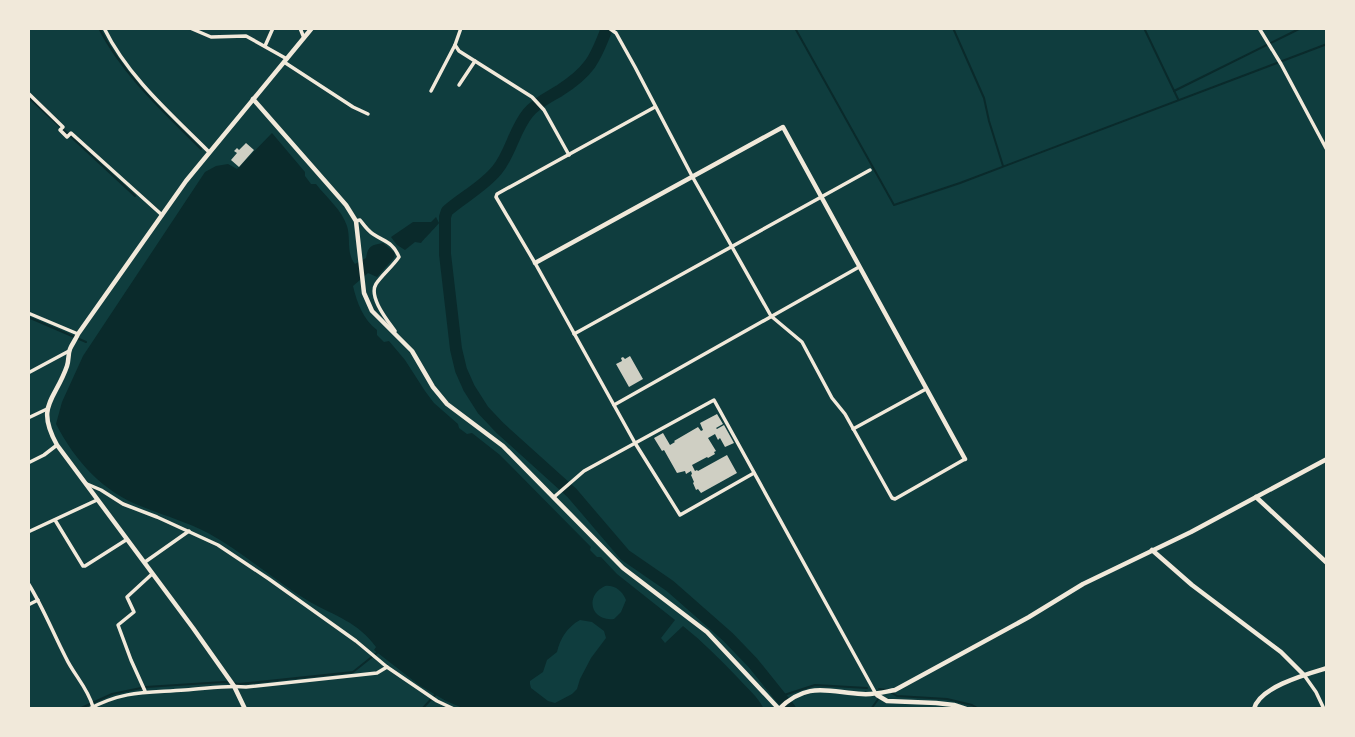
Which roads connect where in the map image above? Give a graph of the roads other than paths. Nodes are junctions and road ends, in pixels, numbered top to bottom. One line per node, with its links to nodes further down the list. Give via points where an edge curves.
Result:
1 (104, 28): 22 (street, via 143,86)
2 (190, 28): 12 (street, via 211,37 246,36)
3 (273, 28): 12 (street)
4 (300, 28): 10 (street)
5 (461, 28): 11 (street)
6 (609, 28): 9 (street)
7 (1259, 28): 21 (street)
8 (311, 29): 10 (street)
9 (617, 31): 19 (street)
10 (304, 38): 13 (street)
11 (455, 45): 14 (street); 16 (street)
12 (265, 46): 13 (street)
13 (285, 61): 18 (street); 20 (street)
14 (475, 61): 15 (street); 23 (street, via 532,97)
15 (460, 85)
16 (431, 90)
17 (28, 93): 27 (street, via 63,127 60,130 67,137 71,133)
18 (253, 99): 22 (street); 28 (street)
19 (655, 107): 23 (street); 25 (street)
20 (368, 114)
21 (1327, 150)
22 (209, 152): 27 (street)
23 (569, 155): 30 (street, via 496,197)
24 (870, 170): 26 (street)
25 (692, 176): 26 (street, via 783,127); 29 (street); 30 (street)
26 (820, 197): 29 (street); 31 (street)
27 (162, 215): 34 (street)
28 (356, 221): 36 (street, via 364,293 372,311); 36 (street, via 388,242 399,257 373,292)
29 (732, 247): 33 (street); 35 (street)
30 (535, 263): 35 (street)
31 (860, 267): 33 (street); 39 (street)
32 (28, 313): 34 (street)
33 (771, 316): 40 (street); 43 (street, via 802,342)
34 (78, 334): 37 (street)
35 (573, 334): 40 (street)
36 (402, 342): 51 (street, via 447,404 502,446)
37 (69, 351): 38 (street); 41 (street, via 67,367)
38 (28, 373)
39 (926, 389): 43 (street); 46 (street)
40 (614, 405): 44 (street)
41 (47, 409): 42 (street); 45 (street, via 48,426)
42 (28, 418)
43 (853, 429): 46 (street, via 895,499)
44 (635, 443): 49 (street, via 680,515); 49 (street, via 714,400); 51 (street, via 584,471)
45 (57, 445): 48 (street); 50 (street)
46 (965, 459)
47 (1327, 459): 52 (street)
48 (28, 463)
49 (754, 473): 70 (street)
50 (87, 484): 53 (street); 55 (street)
51 (554, 497): 72 (street, via 623,568 707,632)
52 (1256, 497): 58 (street); 59 (street)
53 (97, 500): 54 (street); 57 (street)
54 (55, 520): 56 (street); 57 (street, via 83,566)
55 (188, 531): 60 (street); 65 (street, via 270,579)
56 (28, 532)
57 (126, 540): 60 (street)
58 (1152, 550): 67 (street); 70 (street, via 1083,583 895,690)
59 (1327, 562)
60 (144, 563): 61 (street)
61 (152, 574): 68 (street); 69 (street, via 127,597 134,612 118,625)
62 (28, 583): 63 (street)
63 (38, 600): 64 (street); 71 (street)
64 (28, 605)
65 (387, 667): 68 (street, via 377,673); 74 (street)
66 (1327, 668): 67 (street)
67 (1304, 675): 76 (street, via 1260,697); 77 (street)
68 (234, 686): 69 (street); 73 (street)
69 (145, 691): 71 (street)
70 (876, 694): 72 (street, via 812,690 790,698); 75 (street, via 887,701)
71 (91, 708)
72 (780, 708)
73 (245, 709)
74 (454, 709)
75 (966, 709)
76 (1254, 709)
77 (1324, 709)

